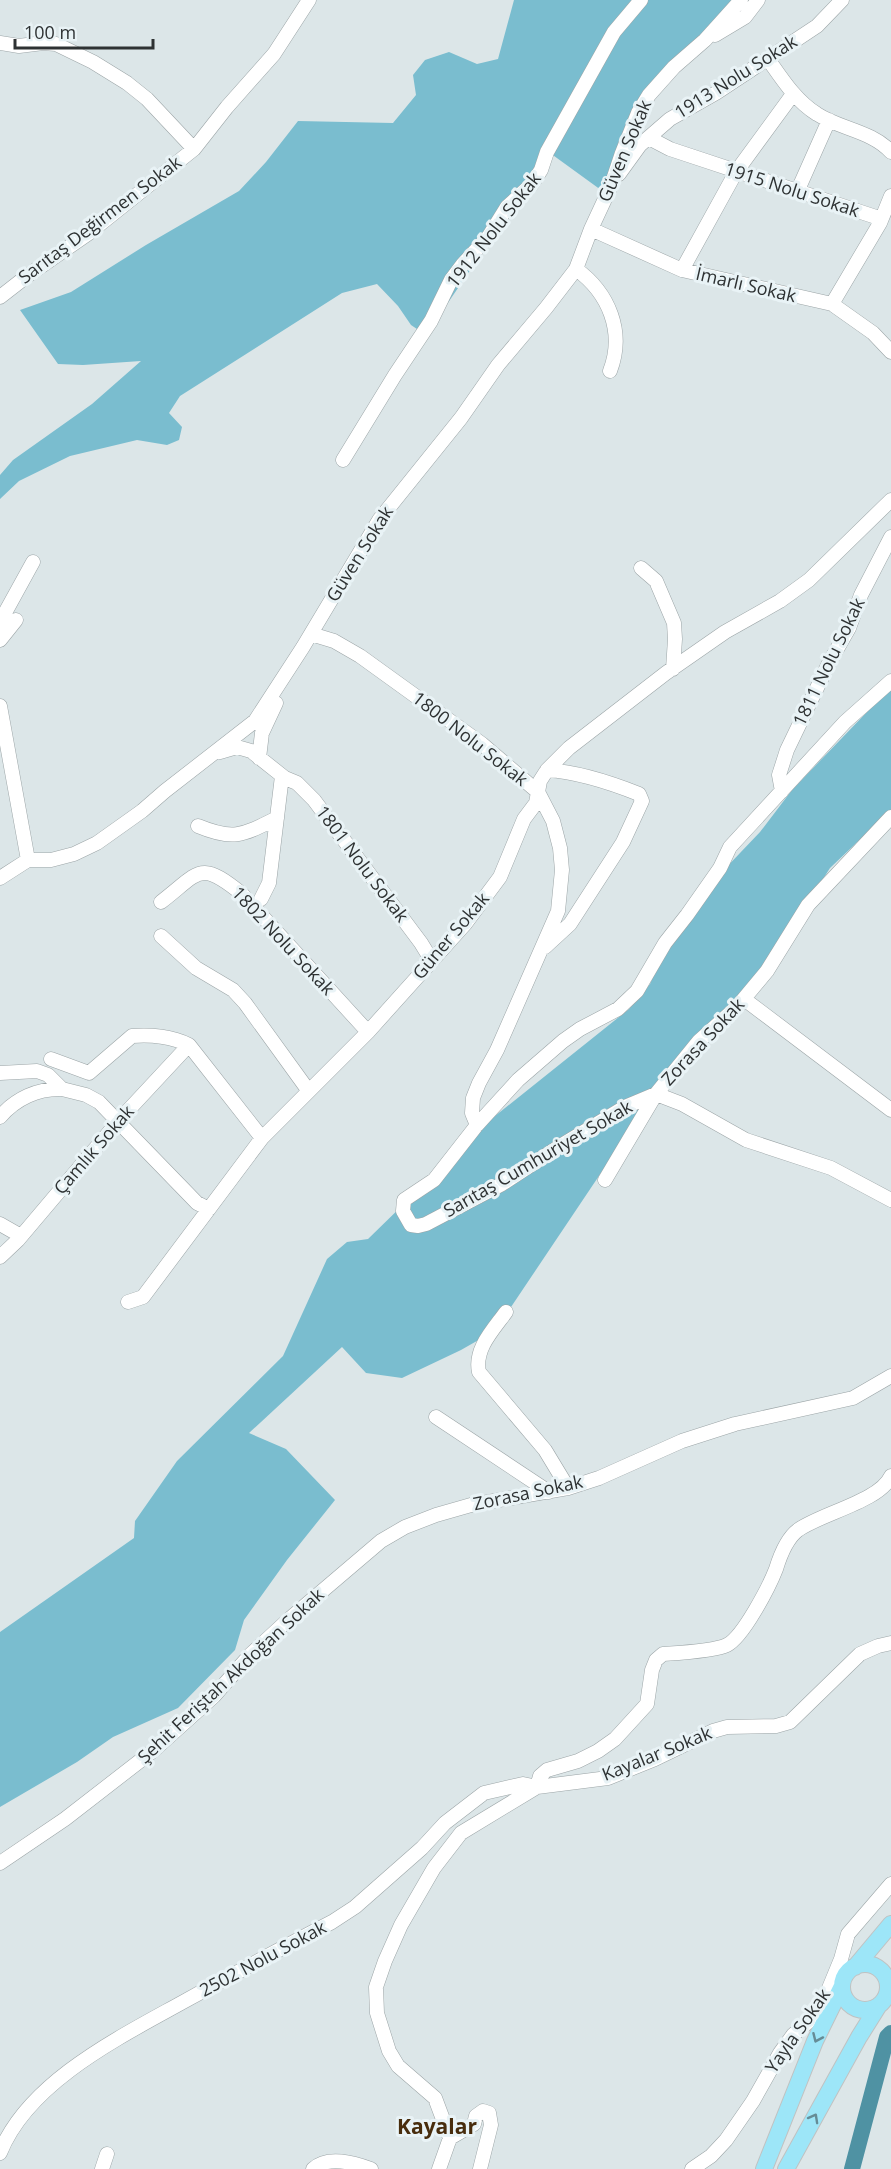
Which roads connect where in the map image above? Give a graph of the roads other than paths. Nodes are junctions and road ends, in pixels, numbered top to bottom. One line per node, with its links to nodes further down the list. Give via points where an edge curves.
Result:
1 (309, 0): 12 (street, Sarıtaş Değirmen Sokak, via 274,54)
2 (641, 0): 26 (street, 1912 Nolu Sokak, via 614,32 541,170 451,280 431,321)
3 (741, 0): 6 (street, Güven Sokak)
4 (758, 0): 6 (street, Güven Sokak, via 736,23)
5 (842, 0): 8 (street, 1913 Nolu Sokak, via 817,26)
6 (705, 40): 15 (street, Güven Sokak, via 674,67 638,113)
7 (0, 43): 12 (street, via 56,45 93,62 147,99)
8 (768, 58): 9 (street); 11 (street, 1913 Nolu Sokak, via 670,119)
9 (793, 94): 10 (street); 14 (street)
10 (829, 120): 13 (street, via 876,139); 16 (street)
11 (649, 138): 14 (street, 1915 Nolu Sokak); 15 (street, 1913 Nolu Sokak)
12 (194, 149): 22 (street, Sarıtaş Değirmen Sokak, via 89,233)
13 (891, 152)
14 (736, 172): 16 (street, 1915 Nolu Sokak); 21 (street)
15 (611, 186): 19 (street, Güven Sokak)
16 (797, 192): 18 (street, 1915 Nolu Sokak, via 872,215)
17 (891, 196): 18 (street)
18 (880, 223): 23 (street, 1915 Nolu Sokak)
19 (591, 229): 20 (street, Güven Sokak); 21 (street, İmarlı Sokak)
20 (576, 269): 25 (street, via 602,294 614,324 616,347); 33 (street, Güven Sokak, via 387,508)
21 (682, 270): 23 (street, İmarlı Sokak)
22 (0, 297)
23 (832, 304): 24 (street, İmarlı Sokak, via 873,333)
24 (891, 352)
25 (610, 371)
26 (343, 460)
27 (891, 500): 35 (street, Güner Sokak, via 809,580)
28 (891, 537): 43 (street, 1811 Nolu Sokak, via 787,750 779,775)
29 (33, 562): 32 (street)
30 (641, 568): 35 (street, via 656,581 674,623)
31 (16, 620): 34 (street)
32 (0, 622)
33 (310, 634): 36 (street, Güven Sokak); 44 (street, 1800 Nolu Sokak, via 334,640 360,657 482,744)
34 (0, 640)
35 (673, 669): 41 (street, Güner Sokak, via 569,748)
36 (283, 679): 39 (street, Güven Sokak, via 255,721); 40 (street, via 282,690 262,733)
37 (891, 681): 43 (street, Sarıtaş Cumhuriyet Sokak, via 845,722)
38 (0, 705): 48 (street)
39 (213, 754): 40 (street, 1801 Nolu Sokak, via 237,747); 48 (street, Güven Sokak, via 97,843 51,860)
40 (259, 758): 42 (street, 1801 Nolu Sokak)
41 (547, 770): 44 (street, Güner Sokak); 53 (street, via 590,777 639,794 642,801 622,842 570,924)
42 (282, 776): 46 (street); 54 (street, 1801 Nolu Sokak, via 297,783 314,800)
43 (782, 790): 66 (street, Sarıtaş Cumhuriyet Sokak, via 730,847 637,991 618,1009 563,1041 518,1080)
44 (538, 792): 53 (street, 1800 Nolu Sokak, via 554,821 562,870 558,911); 54 (street, Güner Sokak, via 500,877)
45 (891, 817): 55 (street, Zorasa Sokak, via 808,905 767,971)
46 (277, 818): 47 (street, via 241,834 229,835); 50 (street, via 269,883)
47 (198, 826)
48 (28, 860): 49 (street)
49 (0, 878)
50 (261, 899)
51 (160, 902): 56 (street, 1802 Nolu Sokak, via 199,873 210,872 225,880)
52 (161, 936): 61 (street, via 204,974 233,990)
53 (542, 950): 66 (street, 1800 Nolu Sokak, via 473,1098 472,1113)
54 (432, 961): 56 (street, Güner Sokak)
55 (744, 999): 62 (street, Zorasa Sokak, via 699,1041); 63 (street)
56 (368, 1032): 61 (street, Güner Sokak)
57 (189, 1045): 58 (street, via 179,1040 132,1036 89,1073); 65 (street, Çamlık Sokak); 67 (street)
58 (51, 1059)
59 (0, 1074): 60 (street, via 37,1071 48,1075)
60 (62, 1089): 64 (street, via 49,1088 29,1095); 65 (street, via 99,1102)
61 (308, 1090): 67 (street, Güner Sokak)
62 (656, 1094): 66 (street, Sarıtaş Cumhuriyet Sokak, via 625,1107 502,1184 426,1224 411,1225 403,1211 404,1200 434,1180); 68 (street); 69 (street, Zorasa Sokak, via 752,1143 831,1168)
63 (891, 1110)
64 (0, 1117)
65 (118, 1121): 70 (street); 72 (street, Çamlık Sokak)
66 (477, 1125)
67 (262, 1138): 70 (street, Güner Sokak)
68 (605, 1180)
69 (891, 1200)
70 (205, 1214): 74 (street, Güner Sokak, via 143,1297)
71 (0, 1224): 72 (street)
72 (21, 1236): 73 (street, Çamlık Sokak)
73 (0, 1257)
74 (128, 1302)
75 (506, 1312): 79 (street, via 480,1349 479,1372 545,1450)
76 (891, 1376): 79 (street, Zorasa Sokak, via 852,1398 735,1424)
77 (436, 1417): 80 (street)
78 (891, 1476): 83 (street, via 871,1496 796,1531 788,1540 769,1588 735,1639 726,1646 663,1654 652,1670 647,1704 615,1739 578,1761 547,1770)
79 (568, 1488): 80 (street, Zorasa Sokak)
80 (549, 1492): 81 (street, Zorasa Sokak, via 471,1504 436,1515 405,1527)
81 (372, 1549): 84 (street, Şehit Feriştah Akdoğan Sokak, via 250,1655 214,1696 154,1750 65,1820)
82 (891, 1643): 83 (street, Kayalar Sokak, via 860,1654 790,1722 720,1729 608,1778)
83 (537, 1787): 90 (street, via 461,1833 434,1868 401,1925 376,1988 377,2013 389,2050 398,2066 435,2098); 91 (street, 2502 Nolu Sokak, via 523,1784 475,1799 355,1907 112,2042 36,2099)
84 (0, 1863)
85 (891, 1884): 98 (street, Yayla Sokak, via 848,1934 817,2011 780,2053 726,2140)
86 (891, 1924): 87 (main road)
87 (855, 1967): 88 (main road); 89 (main road, via 877,1968 886,1979)
88 (842, 1986): 89 (main road, via 852,2006 866,2010); 99 (main road, one-way to 99, via 815,2041)
89 (886, 1995): 100 (main road, one-way to 89)
90 (450, 2138): 96 (street); 97 (street, via 474,2124 483,2111 489,2113 491,2125)
91 (0, 2153)
92 (107, 2154): 93 (street)
93 (102, 2169)
94 (313, 2169): 95 (street, via 323,2162 335,2161)
95 (371, 2169)
96 (439, 2169)
97 (480, 2169)
98 (692, 2169)
99 (764, 2169)
100 (786, 2169)

